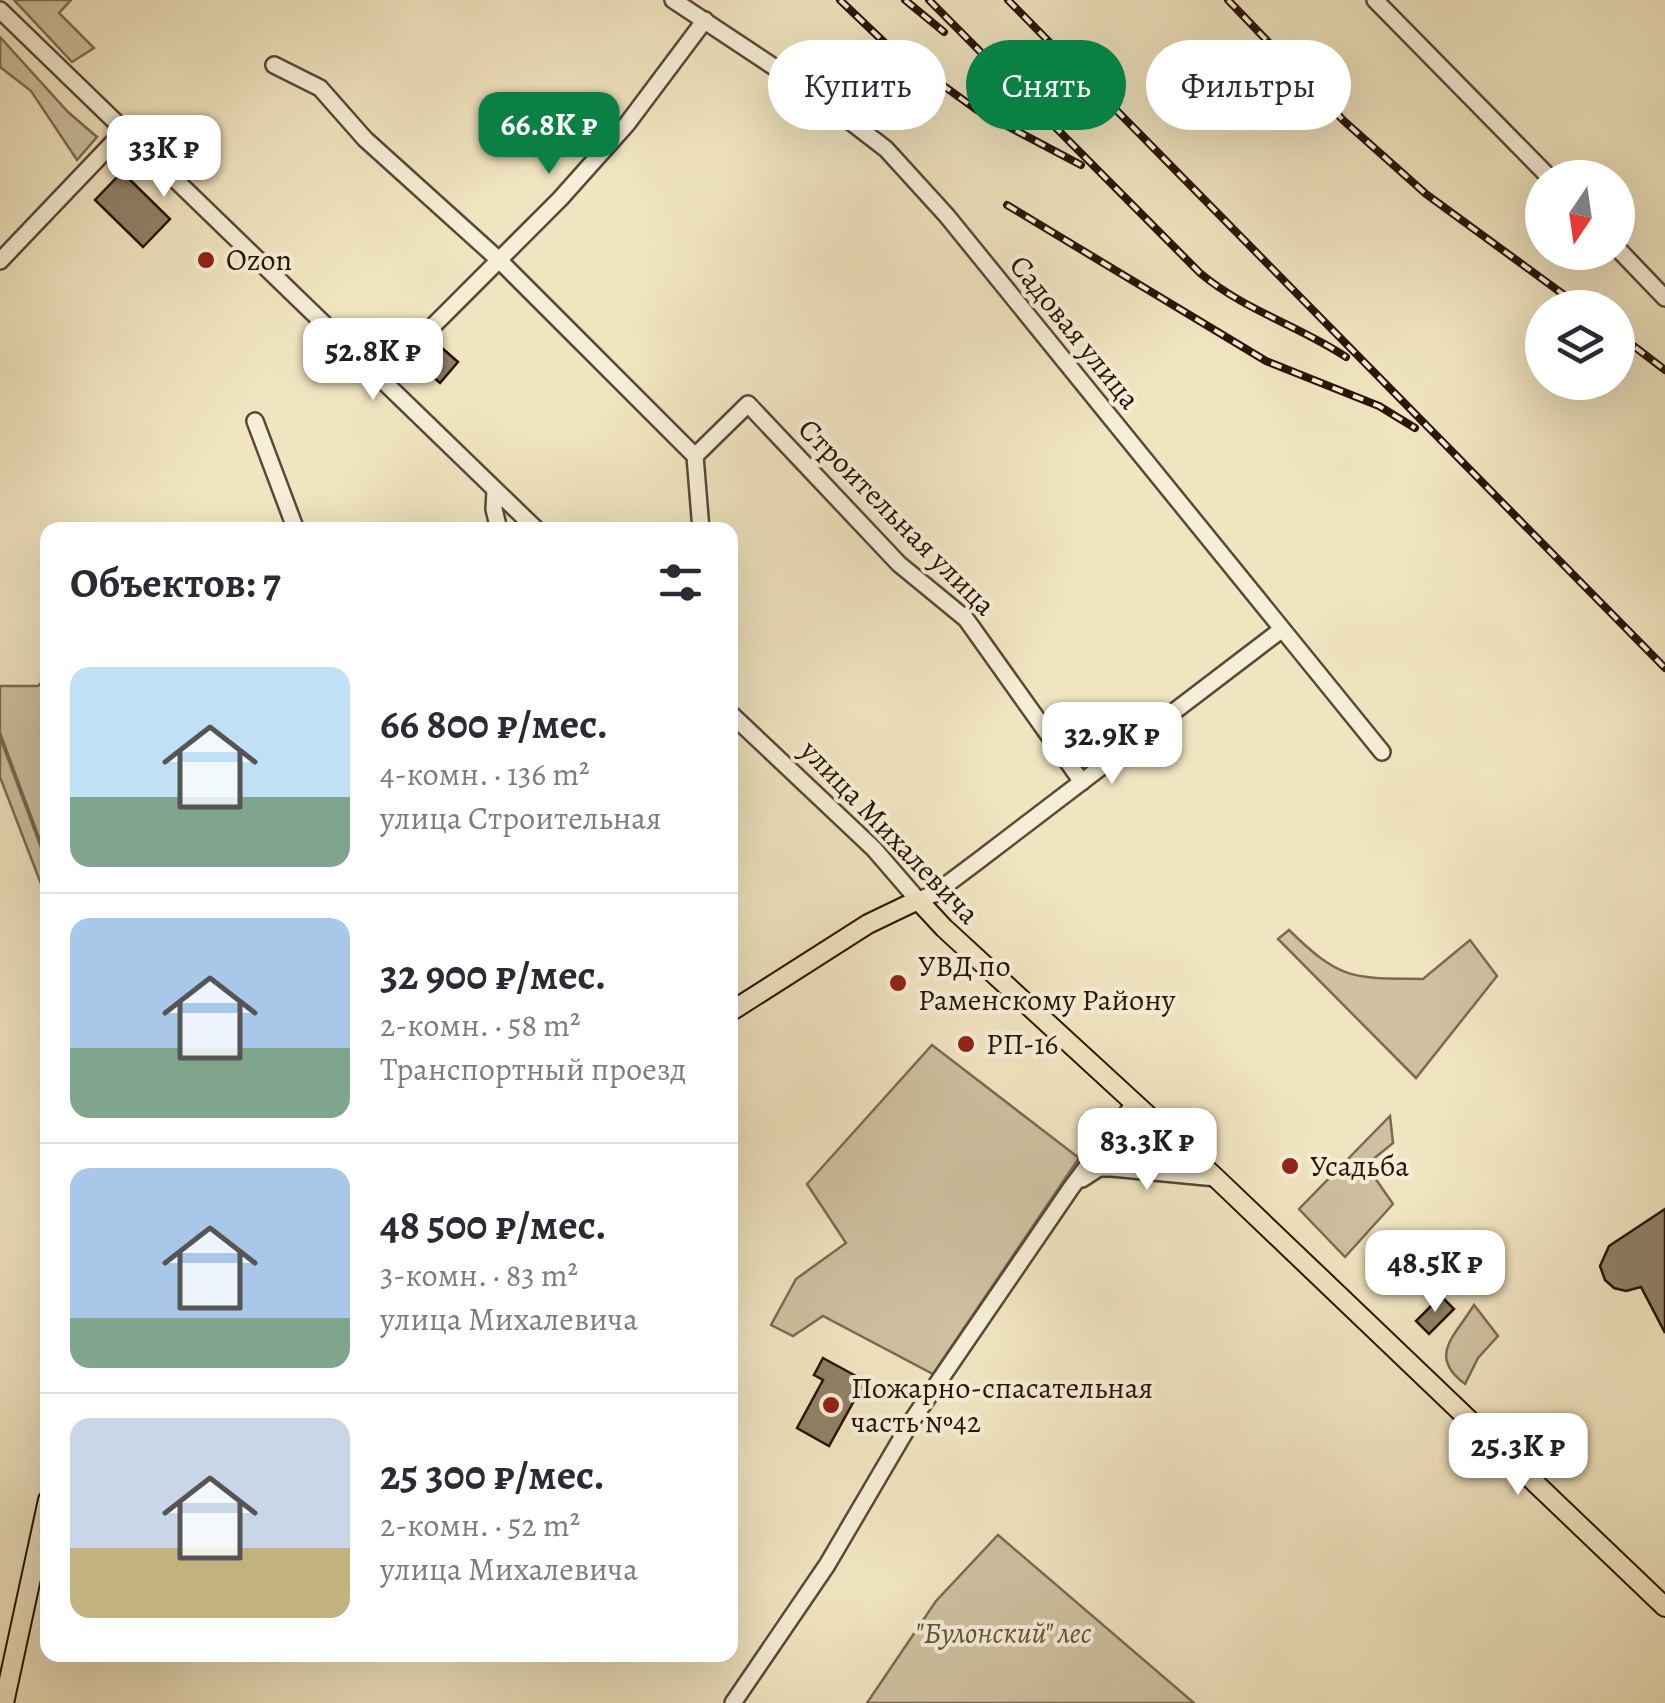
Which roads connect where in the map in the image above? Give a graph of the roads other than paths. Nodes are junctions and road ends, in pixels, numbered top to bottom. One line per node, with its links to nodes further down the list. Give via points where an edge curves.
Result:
1 (673, 0): 4 (street, Садовая улица)
2 (1375, 0): 7 (street)
3 (0, 10): 6 (street)
4 (705, 20): 8 (street, via 627,124); 20 (street, Садовая улица, via 886,149)
5 (274, 65): 8 (street, via 320,88 365,138)
6 (125, 130): 9 (street); 12 (street)
7 (1532, 160)
8 (500, 260): 12 (street); 14 (street)
9 (0, 261)
10 (1635, 267): 11 (street)
11 (1665, 298)
12 (380, 378): 15 (street)
13 (255, 421): 16 (street)
14 (694, 456): 19 (street); 23 (street, Строительная улица, via 748,404 900,564 966,619)
15 (496, 492): 17 (street); 18 (street)
16 (293, 522)
17 (497, 522)
18 (528, 522)
19 (700, 522)
20 (1280, 630): 22 (street, Садовая улица); 23 (street)
21 (738, 721): 24 (street, улица Михалевича, via 874,849)
22 (1382, 752)
23 (1082, 782): 24 (street)
24 (918, 900): 25 (main road); 26 (main road, улица Михалевича)
25 (738, 1007)
26 (1133, 1105): 27 (main road, улица Михалевича); 28 (street)
27 (1216, 1178): 28 (street, via 1099,1168); 30 (main road, улица Михалевича)
28 (1071, 1188): 32 (street, via 911,1422 828,1565)
29 (40, 1537): 31 (main road)
30 (1665, 1608)
31 (4, 1703)
32 (733, 1703)

